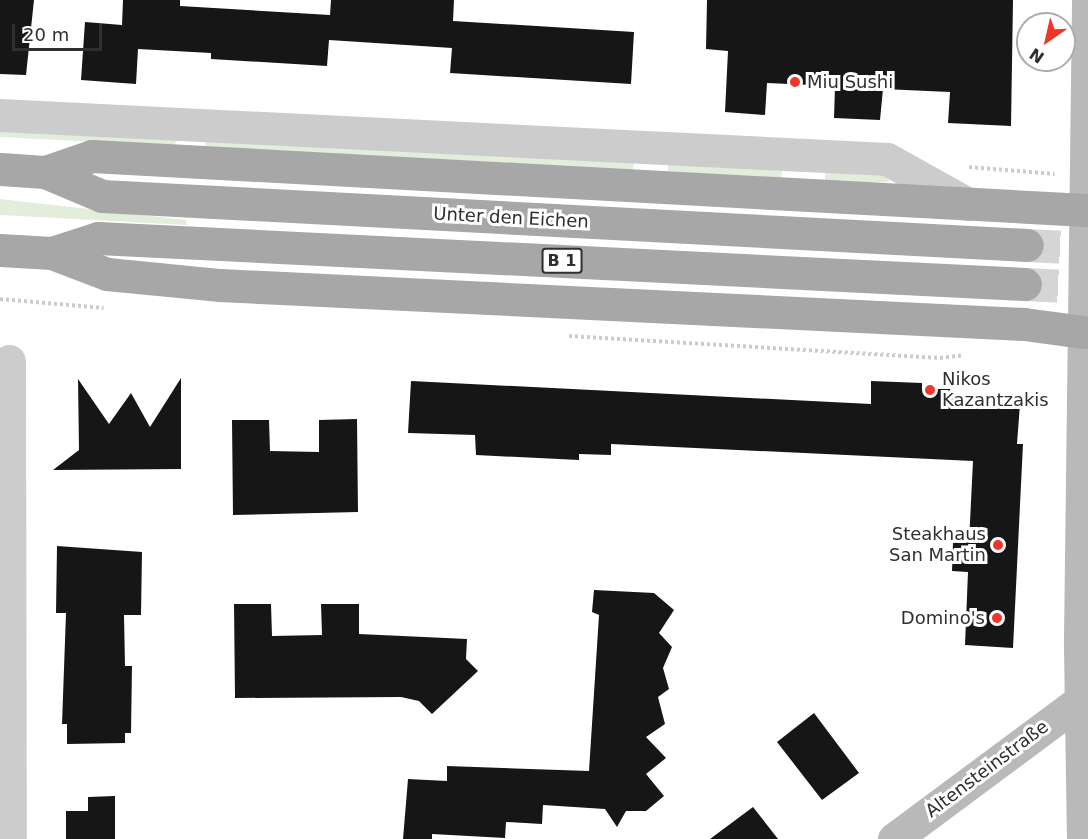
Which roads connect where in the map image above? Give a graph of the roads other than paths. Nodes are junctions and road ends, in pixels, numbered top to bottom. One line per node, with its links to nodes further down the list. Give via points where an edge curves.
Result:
1 (1088, 0): 6 (main road)
2 (0, 115): 5 (street, via 887,159)
3 (0, 169): 4 (main road, Unter den Eichen / B 1)
4 (45, 172): 5 (main road, via 92,156); 7 (main road, Unter den Eichen / B 1, via 102,196)
5 (968, 204): 6 (main road)
6 (1087, 210): 11 (main road)
7 (1027, 245)
8 (0, 250): 9 (main road, B 1)
9 (52, 253): 10 (main road, B 1, via 98,238); 11 (main road, via 107,274 220,285 1024,324)
10 (1025, 284)
11 (1086, 332): 13 (main road)
12 (9, 361): 14 (street)
13 (1084, 699): 15 (main road, Altensteinstraße); 16 (main road)
14 (10, 839)
15 (894, 839)
16 (1083, 839)

